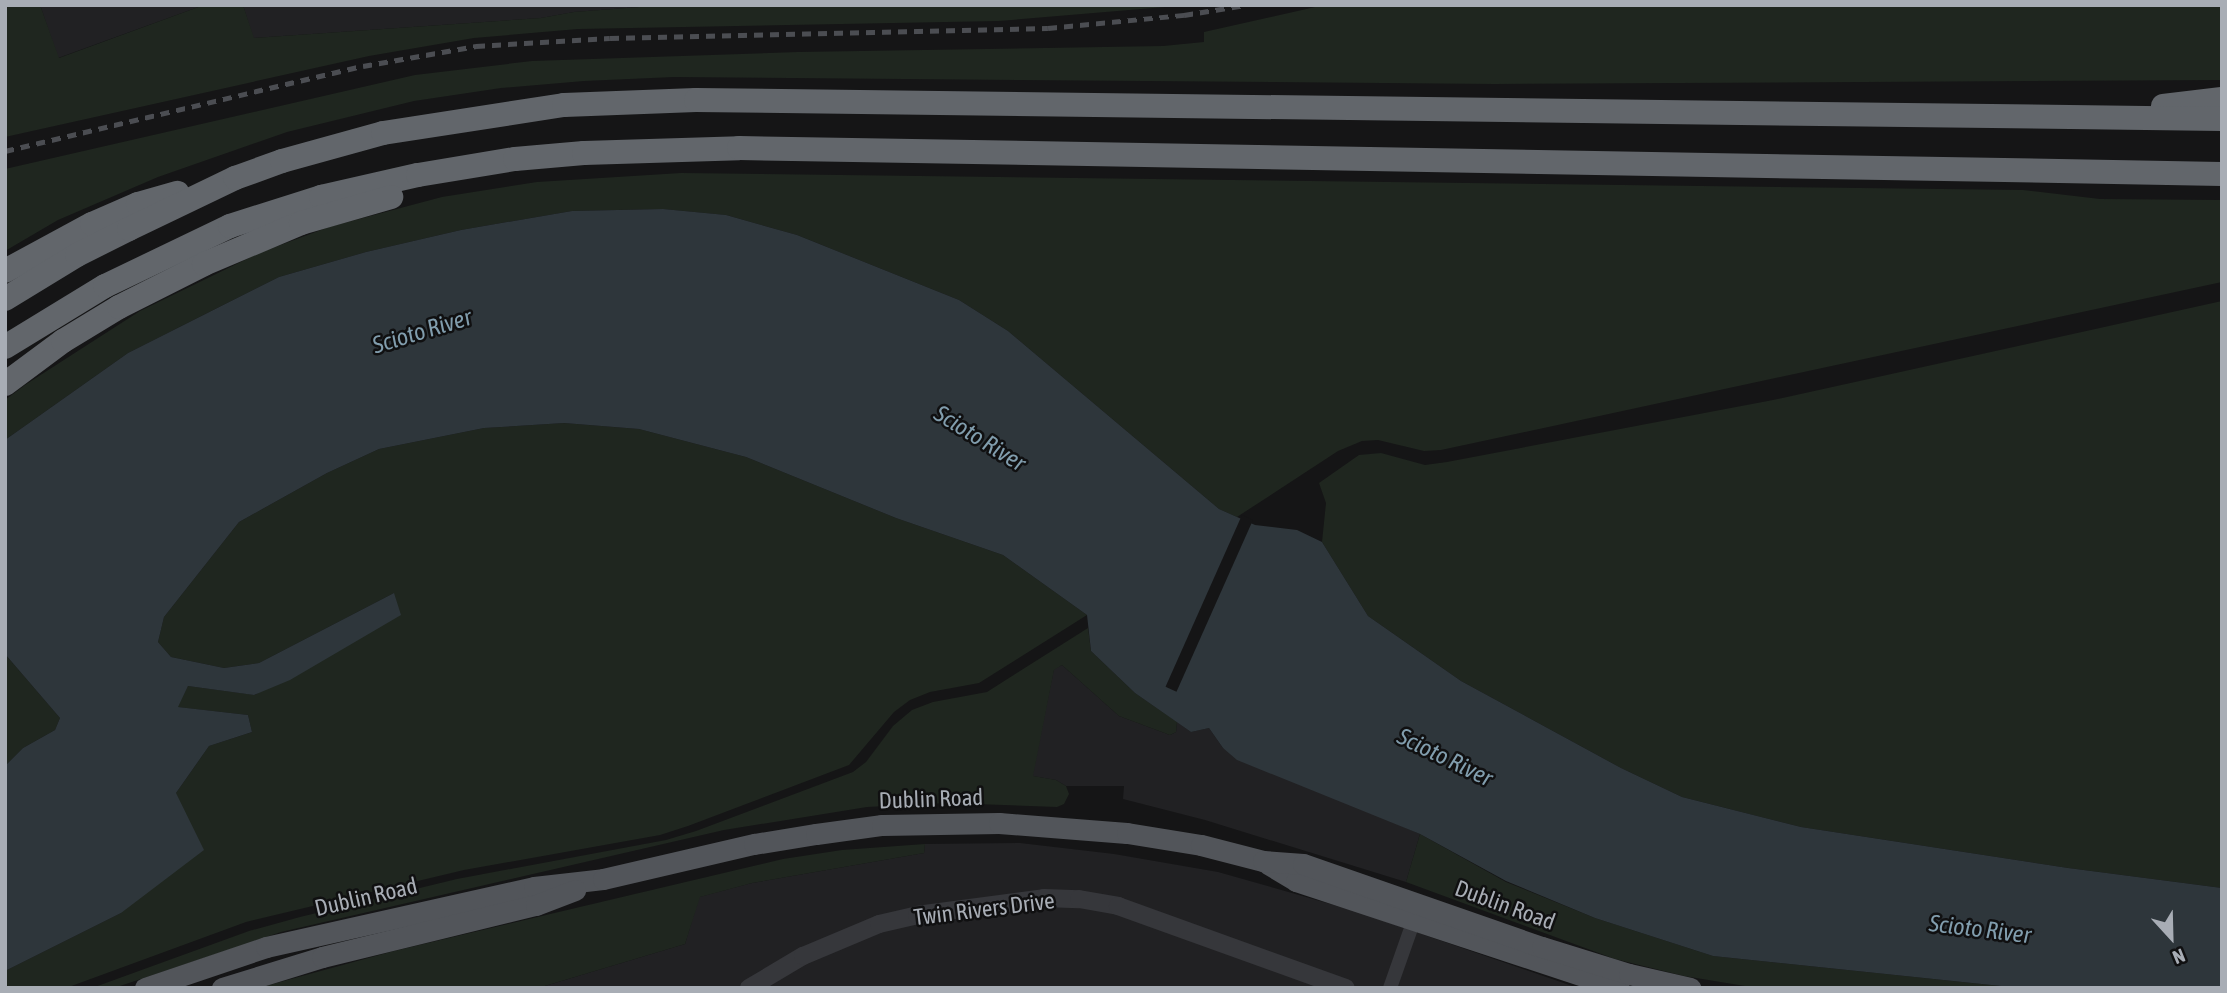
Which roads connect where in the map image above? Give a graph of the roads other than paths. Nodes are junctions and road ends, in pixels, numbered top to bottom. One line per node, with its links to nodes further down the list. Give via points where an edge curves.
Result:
1 (2222, 99): 2 (highway)
2 (2054, 118): 3 (highway); 6 (highway, via 696,100 564,105 383,133)
3 (2222, 120)
4 (515, 159): 5 (highway, via 739,148); 9 (highway, via 321,197 230,226 105,286); 10 (highway, via 301,223 204,264 119,307)
5 (2222, 177)
6 (235, 178): 7 (highway, via 138,204); 8 (highway, via 77,255)
7 (5, 271)
8 (5, 299)
9 (5, 347)
10 (5, 384)
11 (1263, 861): 12 (main road, Dublin Road, via 1127,833 999,822 918,824 766,842); 13 (main road, Dublin Road, via 1296,881); 20 (main road, Dublin Road, via 1303,864 1542,947)
12 (603, 879): 14 (main road, Dublin Road, via 534,887 266,947); 15 (main road, Dublin Road, via 536,905 322,957)
13 (1414, 920): 18 (street); 19 (main road, Dublin Road)
14 (145, 988)
15 (222, 988)
16 (749, 988): 17 (street, Twin Rivers Drive, via 803,956 879,924 1044,898 1118,906)
17 (1346, 988)
18 (1390, 988)
19 (1619, 988)
20 (1690, 988)

